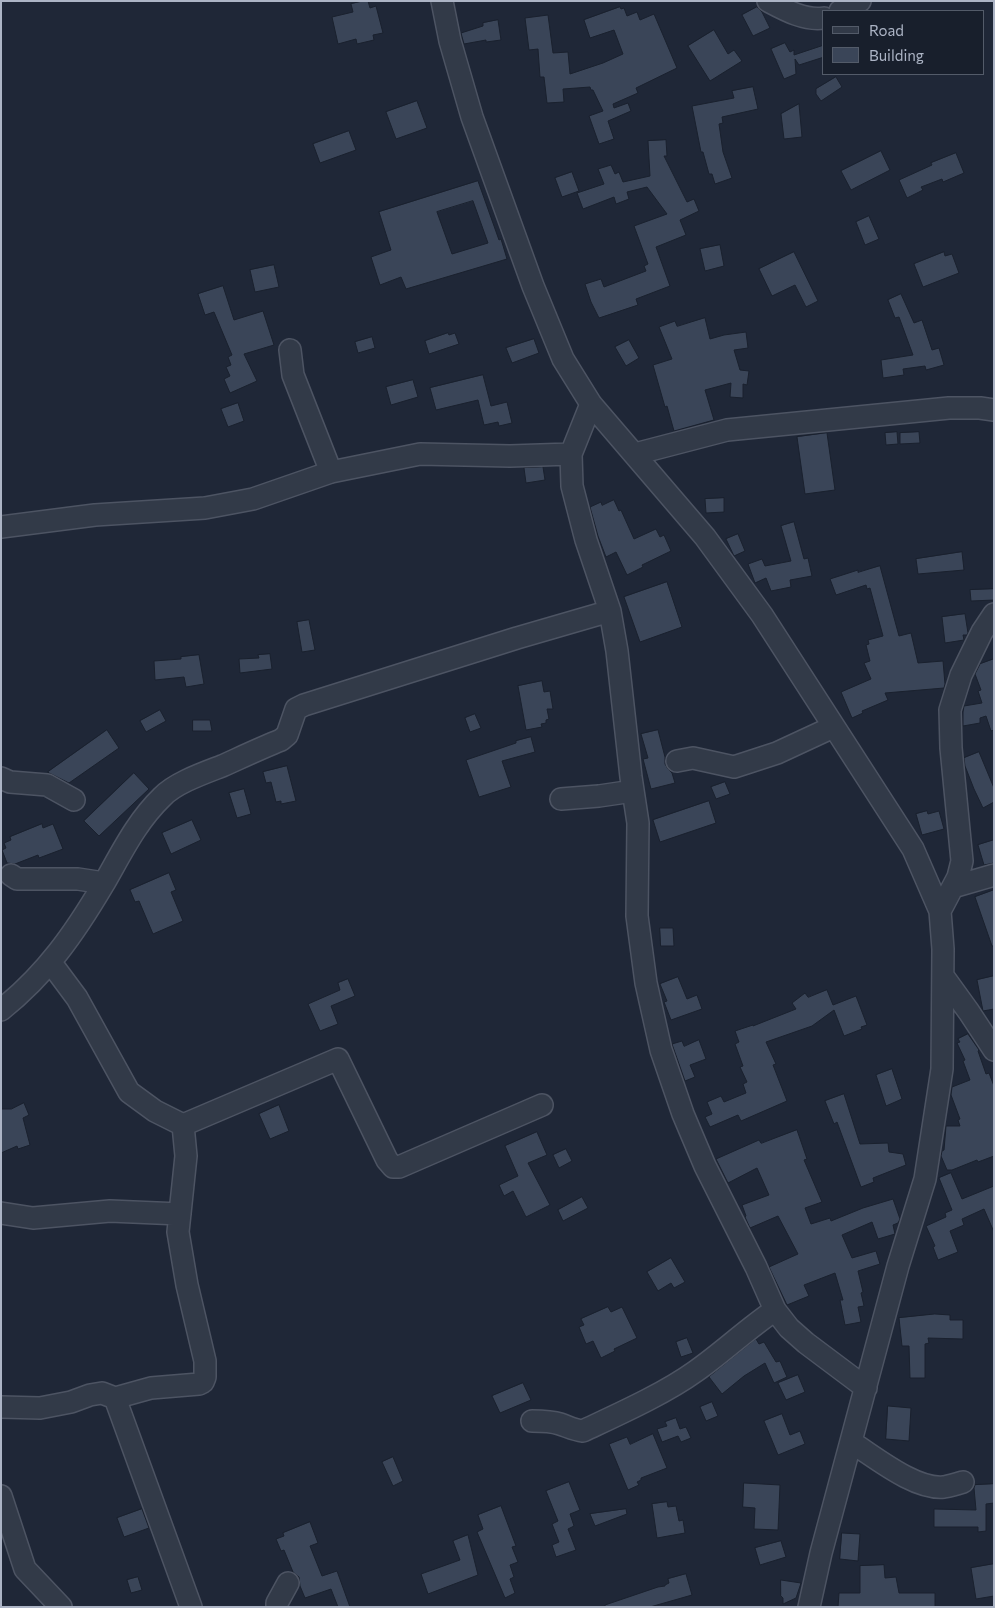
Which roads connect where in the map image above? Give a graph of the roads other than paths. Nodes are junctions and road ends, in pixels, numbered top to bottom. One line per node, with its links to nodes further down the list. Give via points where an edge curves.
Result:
1 (442, 1): 7 (street, via 472,117 533,286 563,359)
2 (768, 1): 5 (street, via 789,12 814,20)
3 (860, 1): 4 (street)
4 (842, 10)
5 (822, 18)
6 (290, 350): 11 (street, via 293,374)
7 (591, 404): 9 (street); 10 (street)
8 (994, 410): 10 (street, via 949,408 727,430)
9 (571, 454): 11 (street, via 420,454); 13 (street, via 572,486 578,511)
10 (635, 454): 15 (street, via 705,537 762,615)
11 (331, 472): 12 (street, via 253,499 205,508 95,515)
12 (1, 526)
13 (610, 611): 18 (street); 23 (street, via 364,685 296,709 287,735 281,740 189,779 162,796 130,836)
14 (992, 619): 24 (street, via 961,675 950,710 962,861)
15 (833, 727): 16 (street, via 777,753 734,768 693,758); 25 (street, via 913,849)
16 (677, 761)
17 (1, 778): 20 (street, via 10,782 47,785)
18 (633, 790): 19 (street); 34 (street, via 639,844 637,916 646,983 662,1050 683,1114 705,1166)
19 (561, 799)
20 (74, 800)
21 (994, 874): 24 (street)
22 (11, 875): 23 (street, via 17,879)
23 (104, 883): 26 (street, via 73,935)
24 (953, 887): 25 (street)
25 (940, 911): 27 (street)
26 (51, 964): 28 (street); 31 (street, via 77,998 129,1092)
27 (943, 976): 29 (street); 35 (street, via 942,1070 925,1179)
28 (1, 1010)
29 (994, 1050)
30 (542, 1105): 31 (street, via 408,1164 394,1167 387,1160 338,1059)
31 (183, 1125): 33 (street, via 186,1156)
32 (1, 1213): 33 (street, via 33,1218 110,1211)
33 (180, 1214): 36 (street, via 178,1232 205,1377 199,1384 151,1388)
34 (775, 1310): 35 (street, via 806,1343); 38 (street, via 694,1373 583,1430 573,1430 545,1420)
35 (866, 1388): 39 (street)
36 (115, 1398): 37 (street, via 102,1393 40,1408); 44 (street)
37 (1, 1408)
38 (532, 1421)
39 (851, 1442): 40 (street, via 908,1479 943,1487); 46 (street)
40 (963, 1482)
41 (1, 1496): 43 (street, via 25,1569)
42 (288, 1583): 45 (street)
43 (61, 1607)
44 (191, 1607)
45 (276, 1607)
46 (810, 1607)

